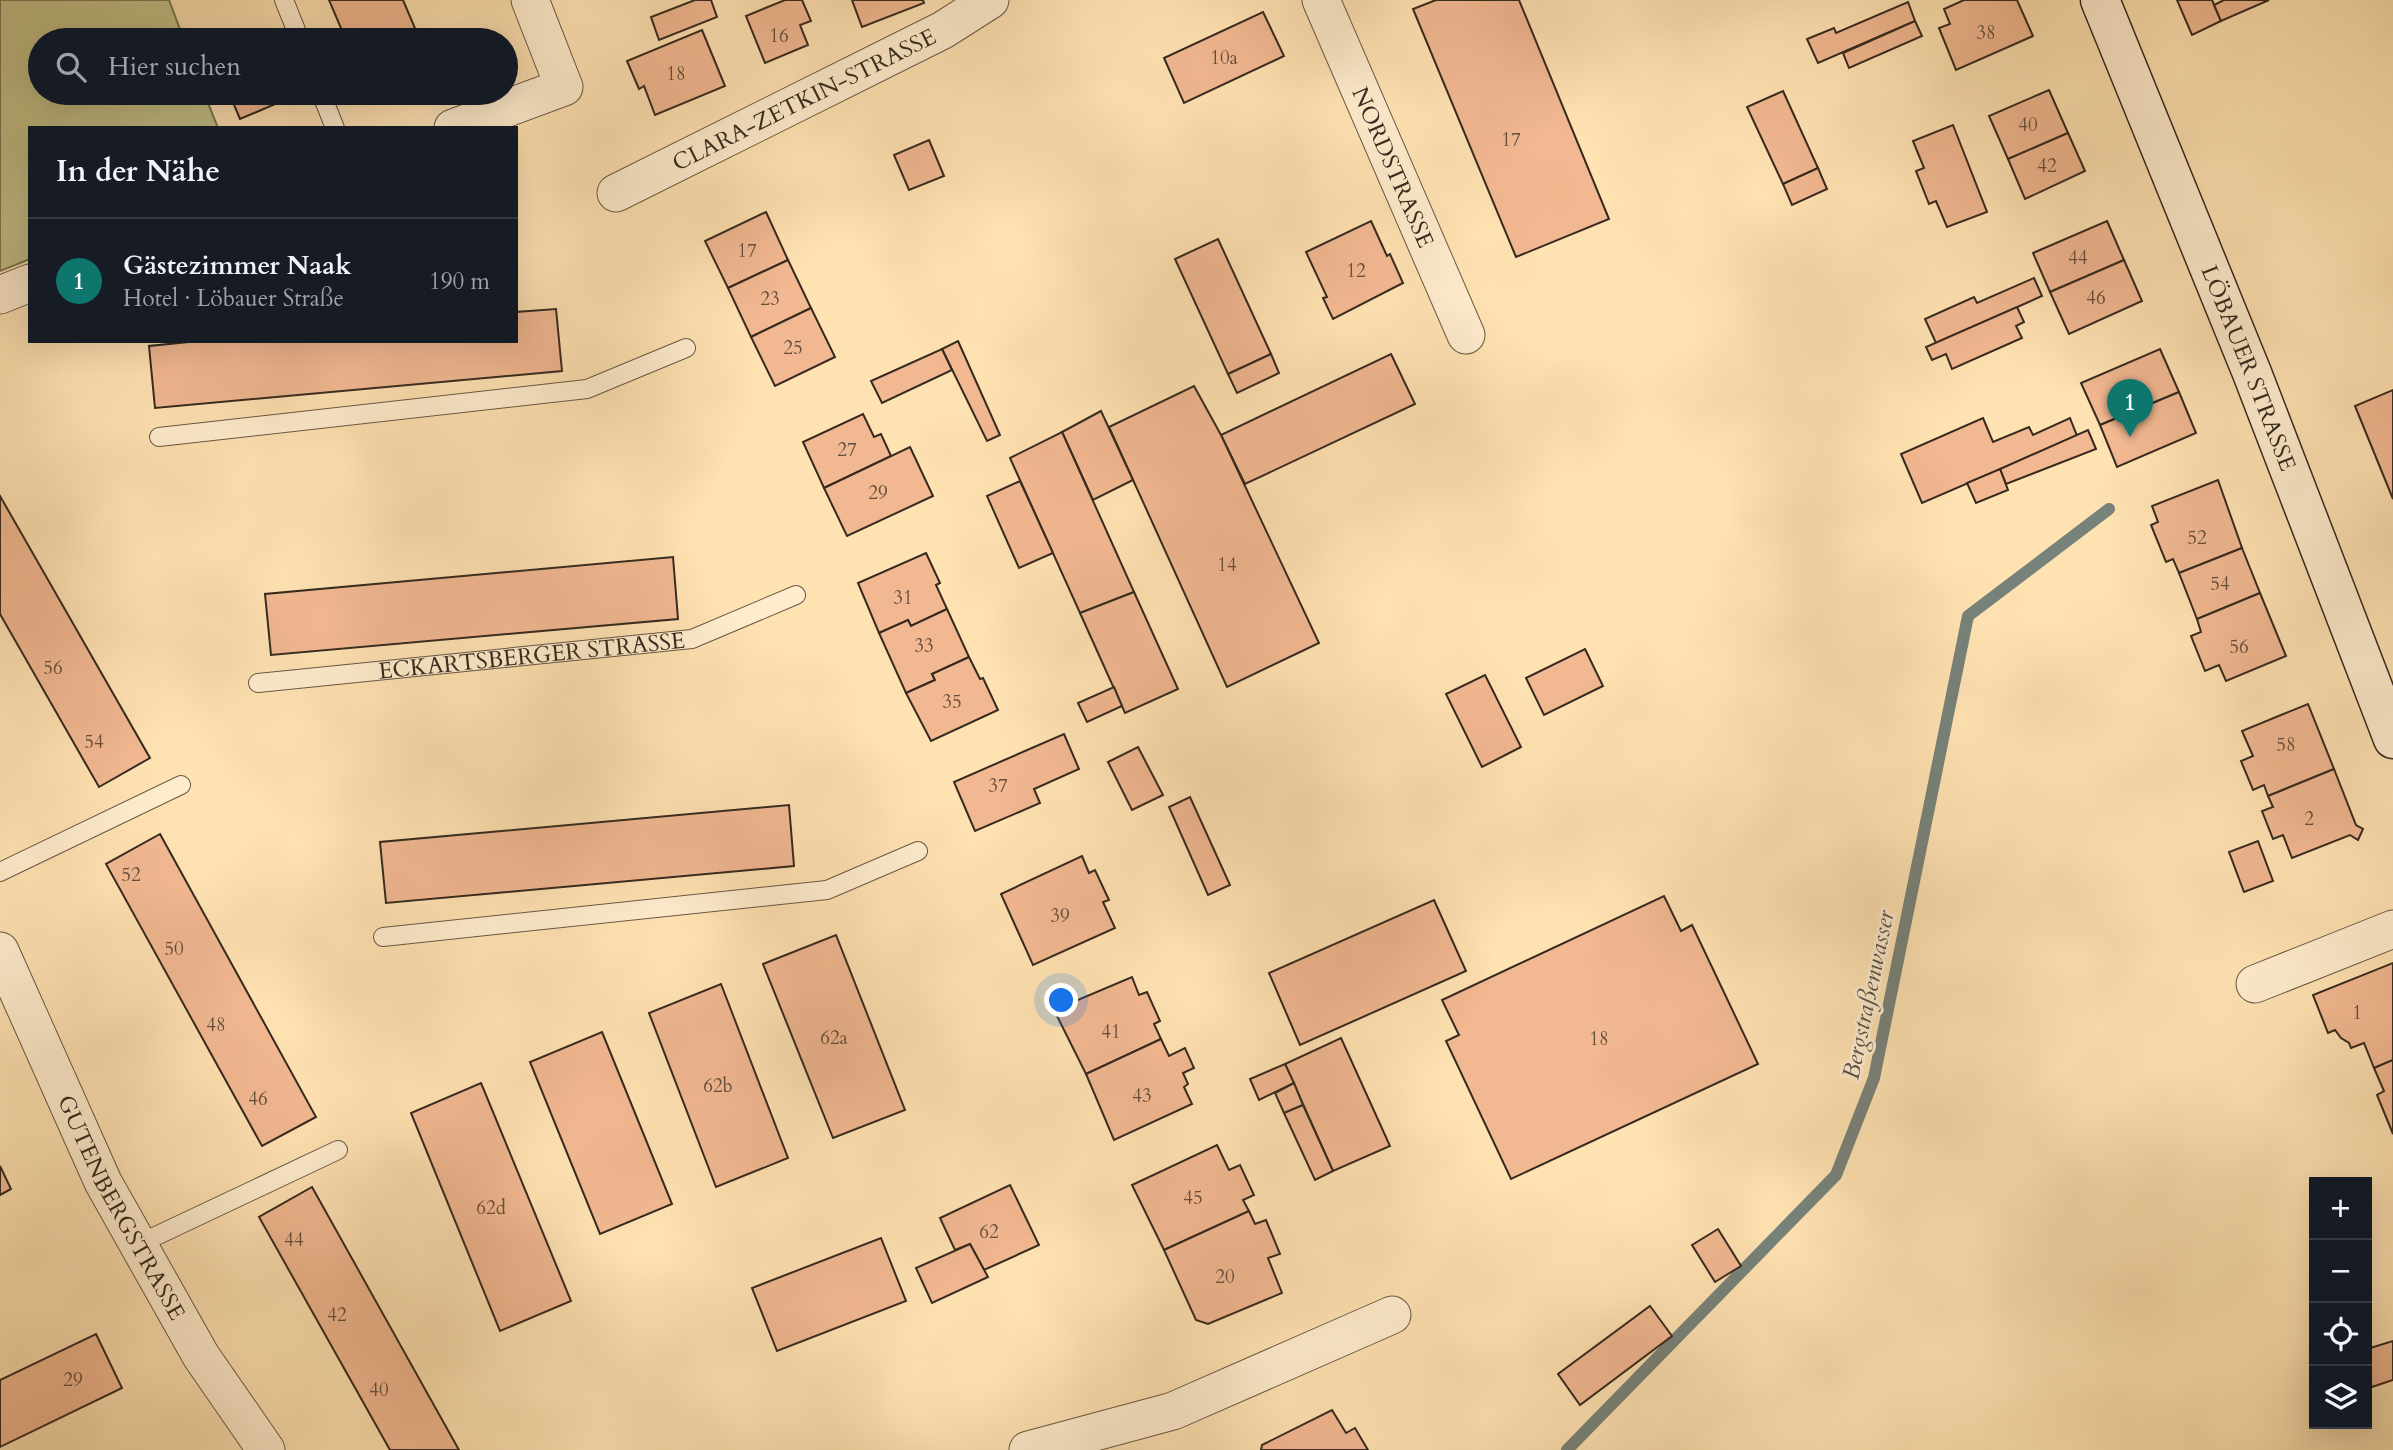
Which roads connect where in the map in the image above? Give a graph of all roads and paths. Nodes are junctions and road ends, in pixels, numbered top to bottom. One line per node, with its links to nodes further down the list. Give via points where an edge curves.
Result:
1 (285, 0): 6 (lane)
2 (530, 0): 7 (street, via 564,87)
3 (990, 0): 12 (street, CLARA-ZETKIN-STRASSE, via 943,30)
4 (1321, 0): 15 (street, NORDSTRASSE)
5 (2100, 0): 20 (main road, LÖBAUER STRASSE, via 2252,373)
6 (296, 28)
7 (518, 104)
8 (326, 105): 10 (lane)
9 (515, 105): 11 (street)
10 (334, 126)
11 (458, 126)
12 (616, 193)
13 (28, 284): 14 (street)
14 (0, 295)
15 (1466, 335)
16 (686, 348): 17 (lane, via 587,389)
17 (159, 437)
18 (796, 595): 19 (lane, ECKARTSBERGER STRASSE, via 692,639)
19 (258, 683)
20 (2393, 740)
21 (181, 785): 23 (lane)
22 (918, 852): 25 (lane, via 827,890)
23 (0, 872)
24 (2393, 929): 27 (street)
25 (383, 937)
26 (0, 951): 29 (street, GUTENBERGSTRASSE, via 103,1182)
27 (2255, 984)
28 (338, 1150): 29 (lane)
29 (139, 1244): 31 (street, GUTENBERGSTRASSE, via 201,1356)
30 (1392, 1315): 32 (street, via 1173,1411)
31 (266, 1450)
32 (1028, 1450)

